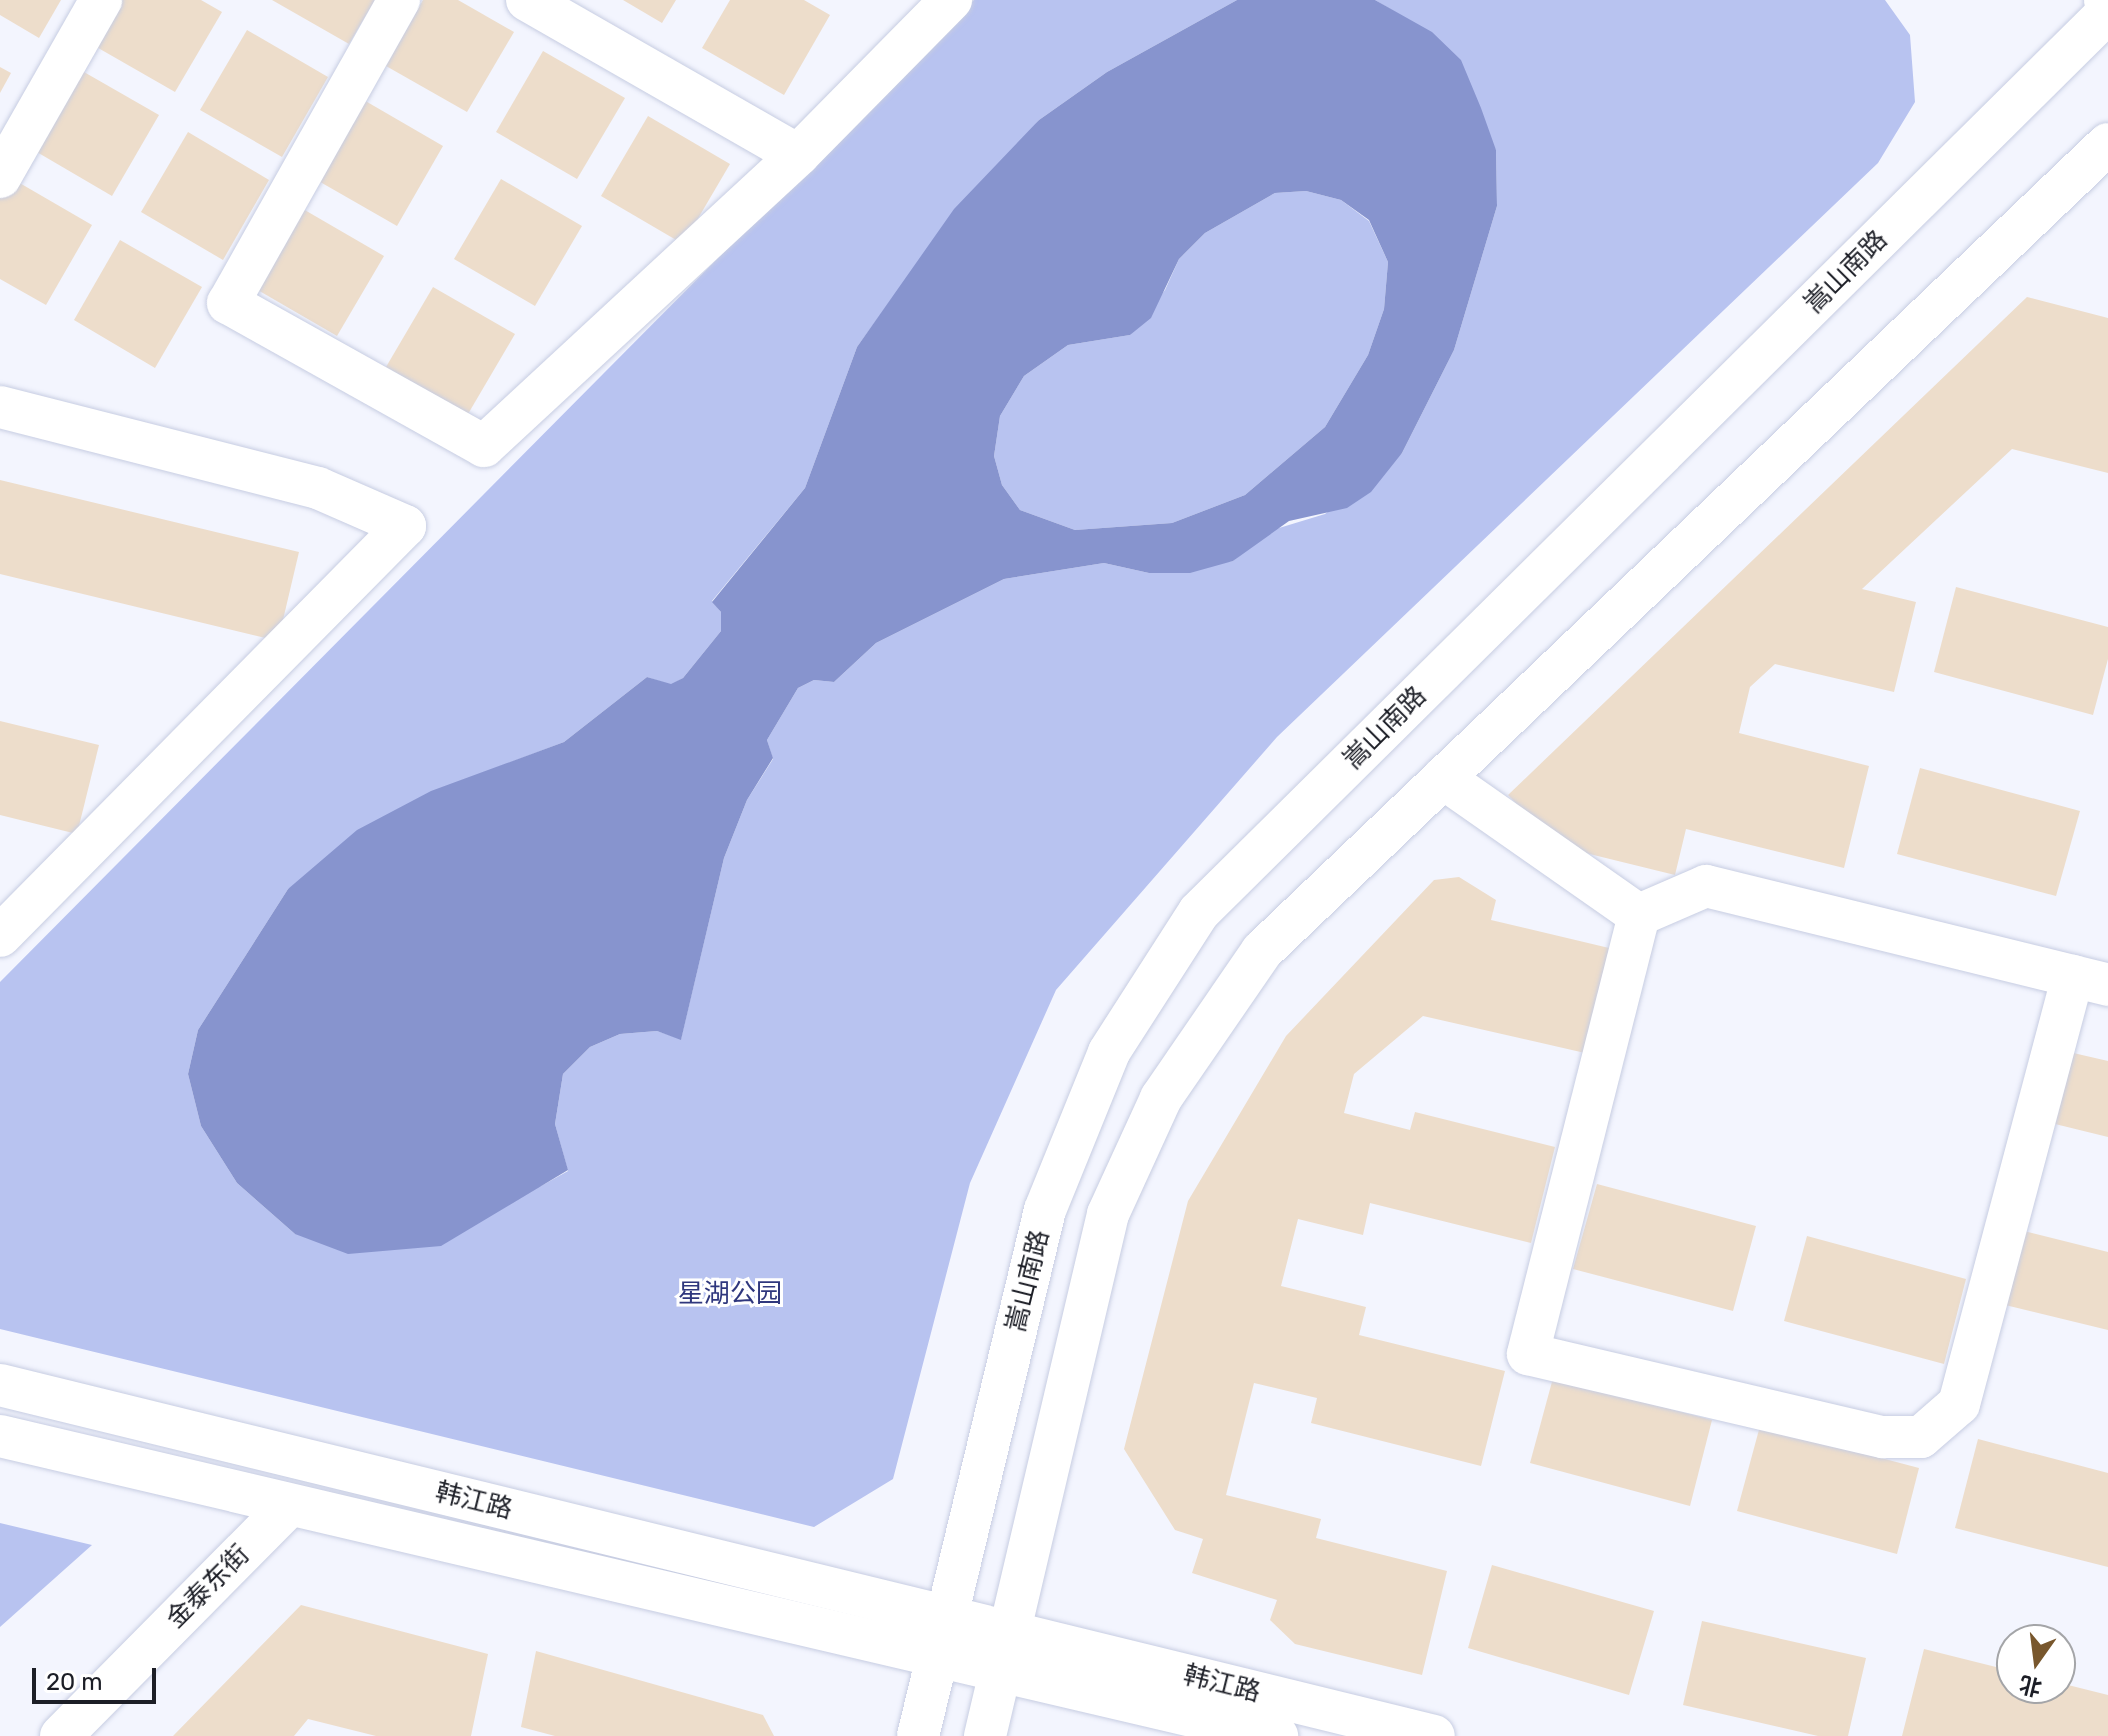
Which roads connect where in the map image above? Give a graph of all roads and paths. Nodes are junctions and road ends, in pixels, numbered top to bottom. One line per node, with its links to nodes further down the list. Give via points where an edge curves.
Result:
1 (101, 0): 8 (street)
2 (399, 0): 7 (street, via 228,303 484,446)
3 (527, 0): 7 (street)
4 (951, 0): 7 (street)
5 (2108, 12): 17 (street, 嵩山南路, via 1199,912 1109,1052 1045,1210)
6 (2108, 144): 10 (street)
7 (798, 155)
8 (0, 177)
9 (0, 407): 12 (street, via 318,488 405,526)
10 (1443, 778): 11 (street); 18 (street, via 1262,951 1161,1098 1108,1214)
11 (1639, 915): 13 (street, via 1706,886); 13 (street, via 1528,1354 1883,1437 1921,1437 1959,1404)
12 (0, 936)
13 (2090, 981)
14 (0, 1385): 17 (street, 韩江路)
15 (0, 1436): 16 (street, 韩江路)
16 (289, 1506): 17 (street, 韩江路); 19 (street, 金泰东街)
17 (943, 1634): 18 (street, 韩江路); 20 (street)
18 (1006, 1650): 21 (street); 22 (street, 韩江路); 23 (street, 韩江路)
19 (61, 1736)
20 (918, 1736)
21 (985, 1736)
22 (1277, 1736)
23 (1434, 1736)

